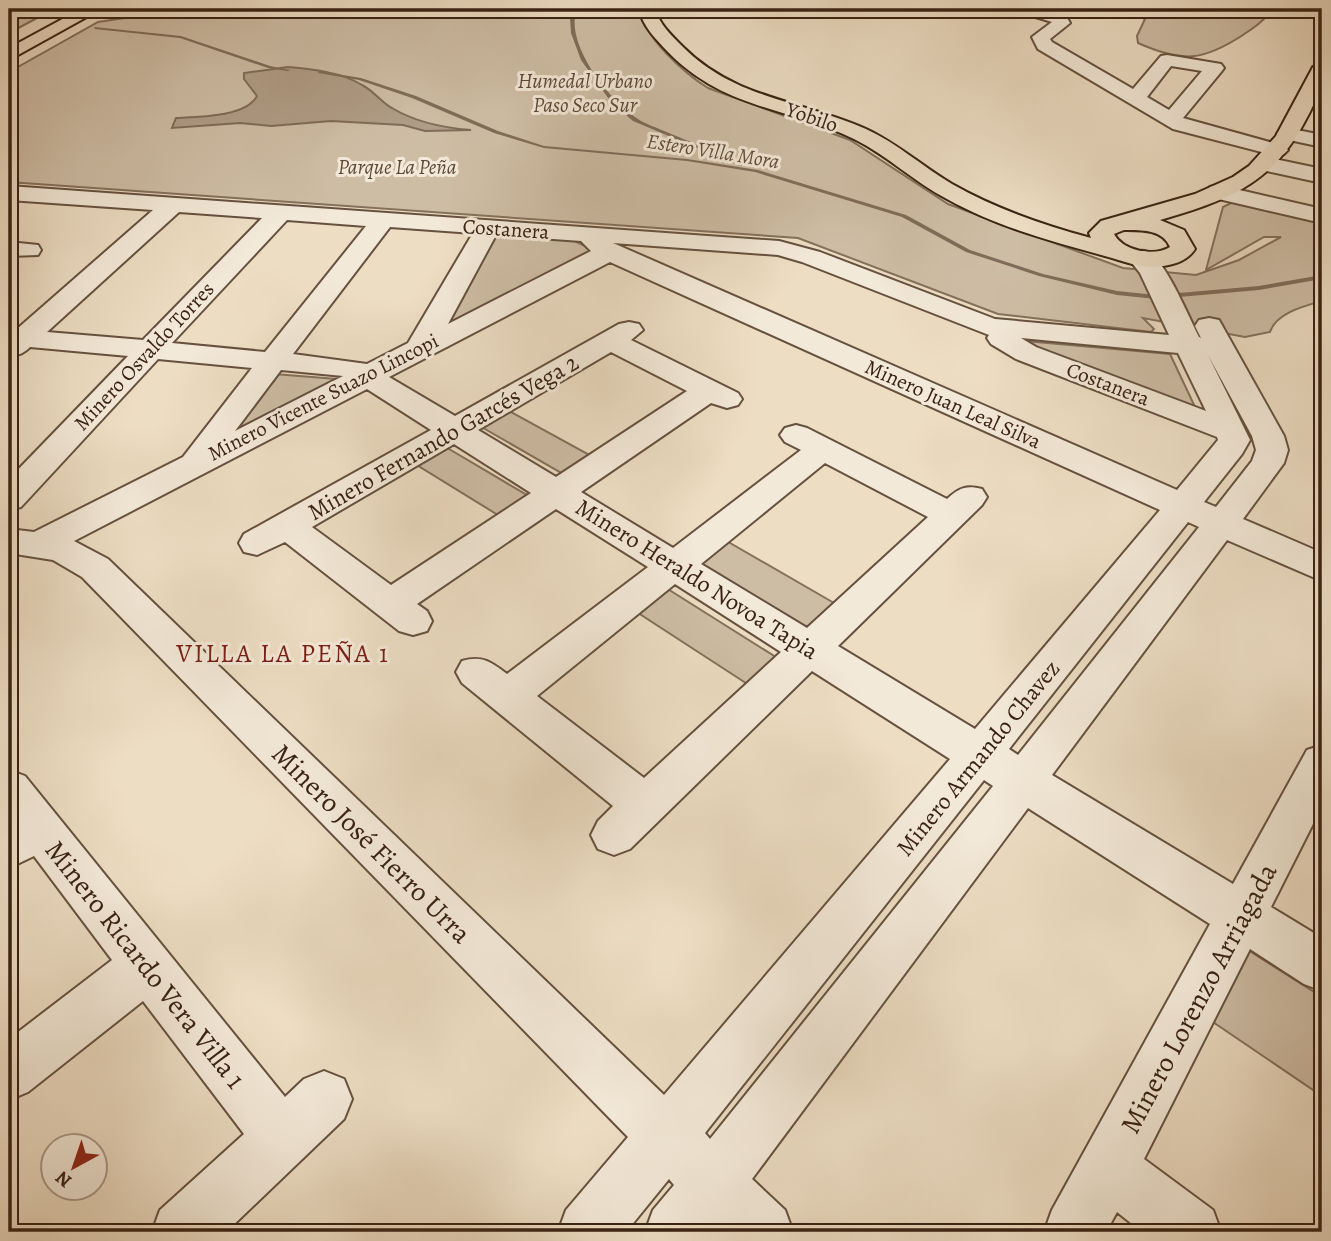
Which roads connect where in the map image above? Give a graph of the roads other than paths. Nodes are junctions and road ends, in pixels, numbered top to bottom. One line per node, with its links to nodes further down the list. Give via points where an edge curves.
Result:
1 (75, 9): 5 (main road)
2 (93, 9): 6 (main road)
3 (647, 9): 16 (main road, Yobilo, via 654,27 712,80 854,131 952,194)
4 (1025, 9): 8 (street, via 1060,19 1062,23 1041,37 1044,45)
5 (9, 44)
6 (9, 55)
7 (1322, 67): 11 (main road)
8 (1135, 99): 9 (street); 9 (street, via 1167,60 1215,68)
9 (1171, 120): 11 (street, via 1203,133)
10 (1322, 141): 11 (street)
11 (1276, 149): 12 (street); 14 (main road, Yobilo)
12 (1322, 176)
13 (9, 193): 15 (street, Costanera)
14 (1214, 194): 18 (street); 20 (main road, Yobilo); 24 (main road, Yobilo)
15 (173, 205): 17 (street, Costanera); 26 (street)
16 (994, 212): 20 (main road, Yobilo, via 1058,223); 23 (main road, Yobilo)
17 (280, 213): 19 (street, Costanera); 28 (street, Minero Osvaldo Torres)
18 (1322, 216)
19 (383, 220): 21 (street, Costanera); 29 (street)
20 (1120, 223): 23 (main road, via 1104,229 1101,237); 24 (main road, Yobilo, via 1162,228 1177,236)
21 (488, 228): 22 (street, Costanera); 27 (street)
22 (598, 243): 25 (street, Costanera, via 791,250); 27 (street, Minero Vicente Suazo Lincopi); 36 (street, Minero Juan Leal Silva)
23 (1139, 261): 24 (street, Minero Armando Chavez); 24 (main road, Yobilo, via 1161,259)
24 (1192, 303): 25 (street, Costanera); 32 (street, Minero Armando Chavez); 36 (street, Minero Armando Chavez, via 1272,450 1268,463)
25 (990, 327): 32 (street, Costanera, via 1026,352)
26 (16, 345): 28 (street, Minero Heraldo Novoa Tapia)
27 (420, 348): 30 (street, Minero Vicente Suazo Lincopi)
28 (150, 350): 29 (street, Minero Heraldo Novoa Tapia); 35 (street, Minero Osvaldo Torres)
29 (273, 361): 30 (street, Minero Heraldo Novoa Tapia, via 351,368); 33 (street)
30 (367, 375): 31 (street, Minero Heraldo Novoa Tapia); 33 (street, Minero Vicente Suazo Lincopi)
31 (455, 430): 34 (street, Minero Heraldo Novoa Tapia); 34 (street, Minero Fernando Garcés Vega 2, via 619,336 720,395); 34 (street, Minero Fernando Garcés Vega 2, via 272,535 401,613)
32 (1232, 432): 36 (street, Minero Armando Chavez, via 1234,440)
33 (192, 464): 37 (street, Minero Vicente Suazo Lincopi)
34 (556, 492): 38 (street, Minero Heraldo Novoa Tapia)
35 (9, 499)
36 (1203, 515): 39 (street, Minero Juan Leal Silva); 41 (street, Minero Armando Chavez); 43 (street, Minero Armando Chavez)
37 (24, 543): 52 (street, Minero José Fierro Urra, via 75,553 96,568)
38 (674, 565): 40 (street, Minero Heraldo Novoa Tapia); 40 (street, via 810,442 961,506); 44 (street, via 491,685)
39 (1322, 568)
40 (810, 649): 41 (street, Minero Heraldo Novoa Tapia); 44 (street)
41 (980, 755): 43 (street, Minero Heraldo Novoa Tapia); 52 (street, Minero Armando Chavez)
42 (1322, 763): 47 (street, Minero Lorenzo Arriagada)
43 (1023, 780): 47 (street, Minero Heraldo Novoa Tapia); 55 (street, Minero Armando Chavez)
44 (645, 805): 46 (street)
45 (19, 821): 48 (street, Minero Ricardo Vera Villa 1)
46 (614, 835)
47 (1242, 916): 49 (street, Minero Heraldo Novoa Tapia); 54 (street, Minero Lorenzo Arriagada)
48 (147, 965): 50 (street); 53 (street, Minero Ricardo Vera Villa 1)
49 (1322, 966)
50 (9, 1073)
51 (324, 1099): 53 (street)
52 (666, 1137): 55 (street, Minero José Fierro Urra); 57 (street, Minero Armando Chavez)
53 (282, 1138): 56 (street)
54 (1108, 1168): 60 (street, Minero Lorenzo Arriagada); 61 (street)
55 (713, 1183): 58 (street, Minero Armando Chavez); 59 (street, Minero José Fierro Urra)
56 (182, 1232)
57 (588, 1232)
58 (675, 1232)
59 (763, 1232)
60 (1074, 1232)
61 (1191, 1232)

